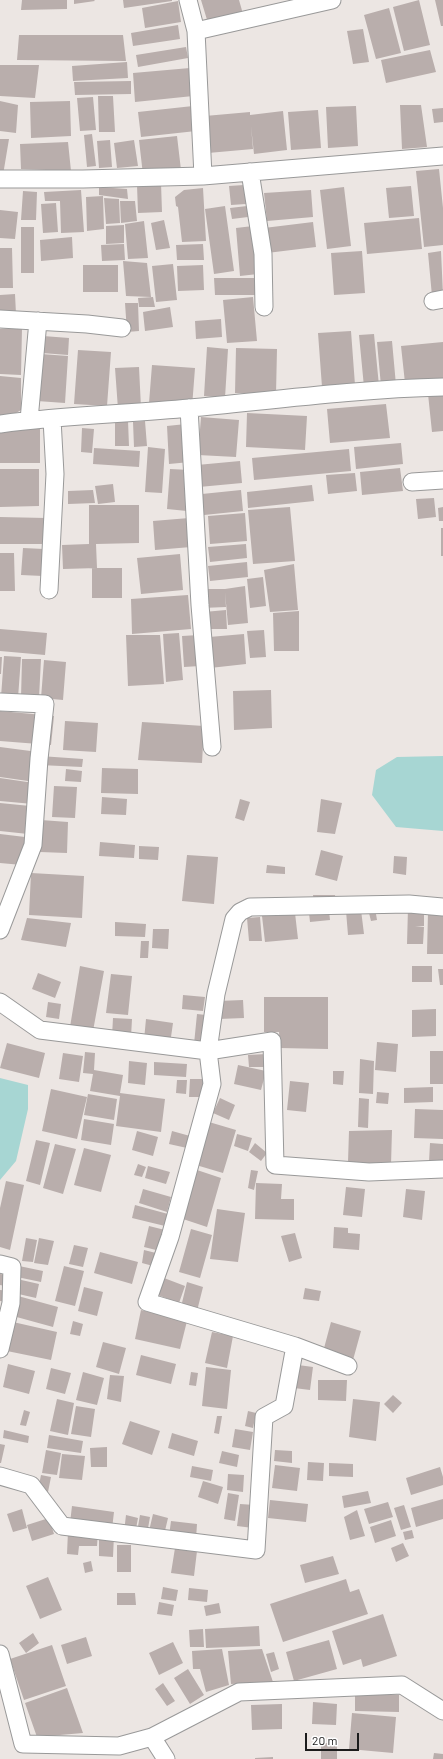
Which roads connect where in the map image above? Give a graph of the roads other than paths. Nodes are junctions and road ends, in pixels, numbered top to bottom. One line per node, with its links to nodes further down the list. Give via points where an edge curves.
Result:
1 (188, 0): 3 (street)
2 (332, 0): 3 (street)
3 (196, 31): 6 (street)
4 (443, 156): 5 (street)
5 (250, 172): 6 (street); 8 (street, via 263,254)
6 (203, 176): 7 (street)
7 (0, 179)
8 (264, 307)
9 (0, 319): 10 (street)
10 (38, 321): 11 (street); 15 (street)
11 (122, 328)
12 (443, 387): 13 (street, via 388,389)
13 (189, 408): 14 (street); 21 (street, via 200,605)
14 (52, 419): 15 (street); 19 (street, via 55,474)
15 (30, 420): 16 (street)
16 (0, 424)
17 (443, 480): 18 (street)
18 (412, 482)
19 (49, 590)
20 (0, 702): 23 (street, via 45,704 33,845)
21 (212, 747)
22 (443, 907): 25 (street, via 409,904 250,907 240,912 234,919 216,994)
23 (0, 930)
24 (0, 1002): 25 (street, via 40,1030)
25 (208, 1051): 26 (street, via 272,1041 275,1165 369,1172); 28 (street, via 212,1084 170,1237 147,1302)
26 (443, 1170)
27 (0, 1264): 29 (street, via 12,1267 11,1303)
28 (295, 1346): 30 (street); 31 (street, via 284,1406 264,1416 256,1550 62,1526 31,1485)
29 (0, 1349)
30 (348, 1366)
31 (0, 1476)
32 (0, 1654): 34 (street, via 23,1744 119,1746)
33 (443, 1711): 34 (street, via 402,1685 239,1692)
34 (152, 1737): 35 (street)
35 (166, 1759)

